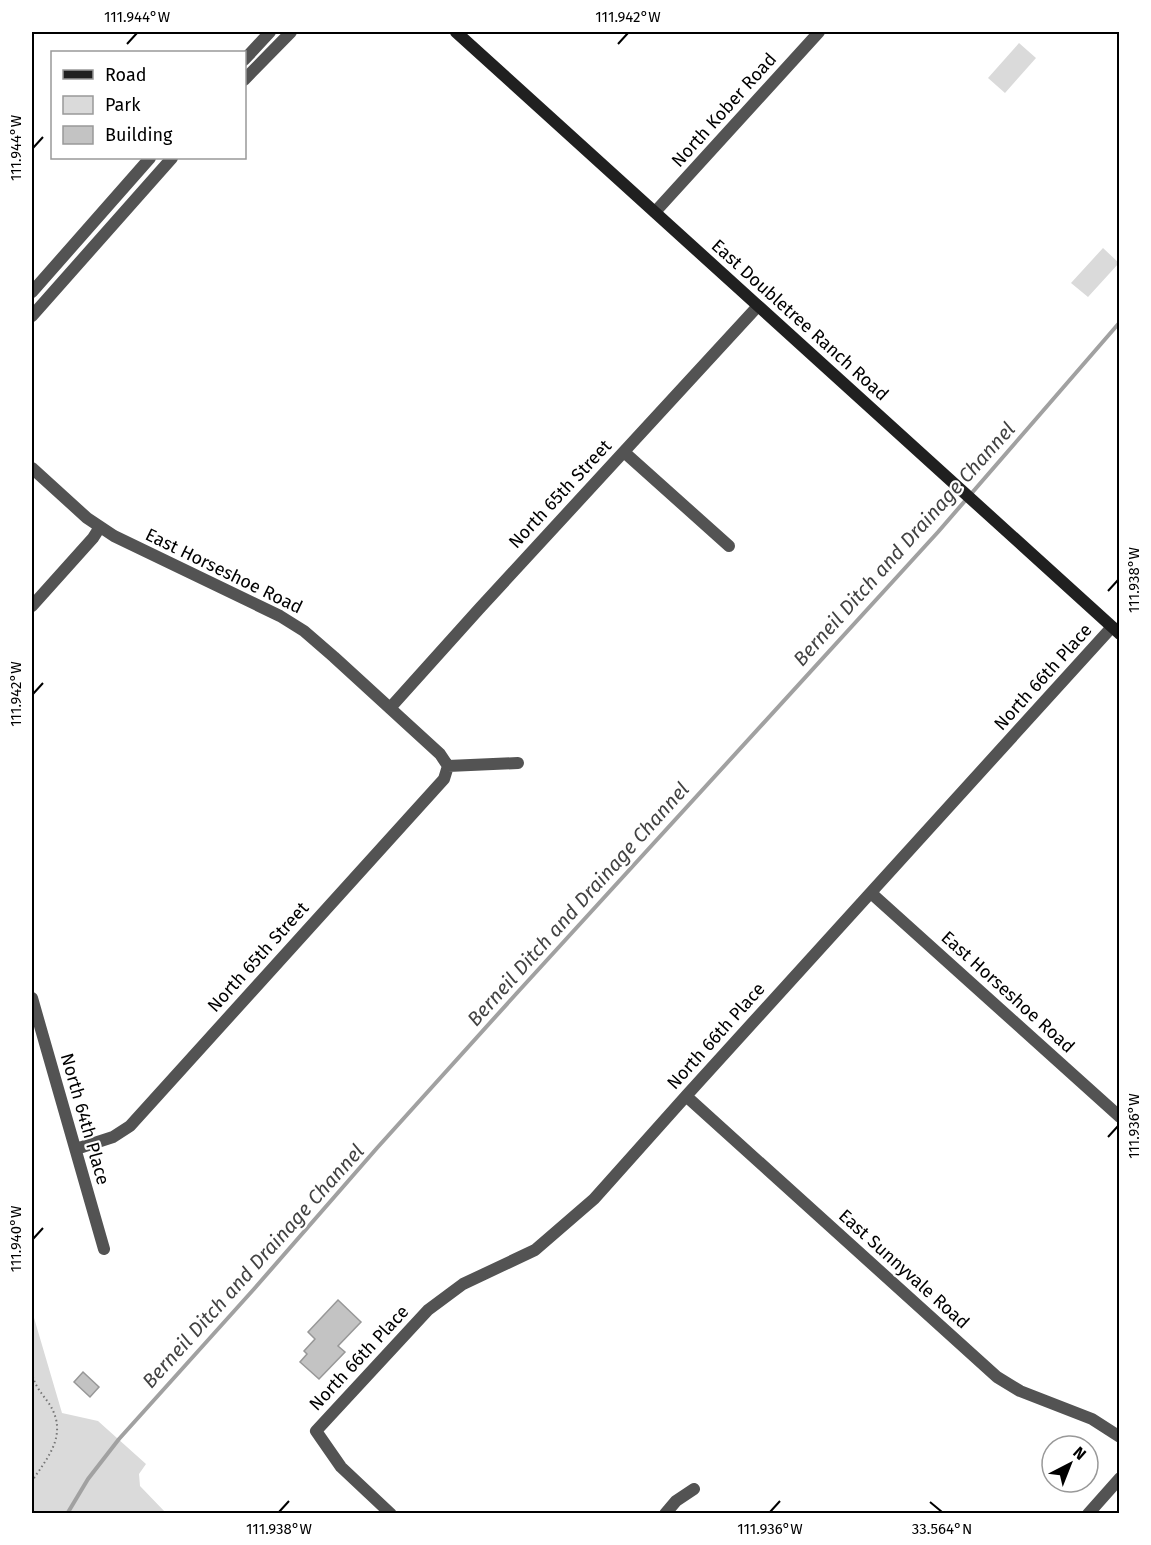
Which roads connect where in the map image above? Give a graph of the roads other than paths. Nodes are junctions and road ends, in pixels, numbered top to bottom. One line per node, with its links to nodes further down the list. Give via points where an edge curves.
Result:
1 (291, 32): 5 (street)
2 (456, 32): 11 (main road, East Doubletree Ranch Road)
3 (819, 32): 11 (street, North Kober Road)
4 (266, 36): 5 (street); 6 (street)
5 (273, 51): 7 (street)
6 (246, 58)
7 (246, 78)
8 (149, 159): 10 (street)
9 (170, 159): 12 (street)
10 (107, 205): 12 (street); 13 (street)
11 (655, 212): 14 (main road, East Doubletree Ranch Road)
12 (120, 215): 15 (street)
13 (32, 292)
14 (758, 306): 16 (street, North 65th Street); 21 (main road, East Doubletree Ranch Road)
15 (32, 316)
16 (624, 452): 19 (street); 22 (street, North 65th Street)
17 (32, 468): 18 (street, East Horseshoe Road)
18 (100, 527): 20 (street); 22 (street, East Horseshoe Road, via 280,616 304,632)
19 (729, 546)
20 (32, 606)
21 (1116, 631): 25 (street, North 66th Place)
22 (390, 708): 24 (street, East Horseshoe Road)
23 (518, 763): 24 (street)
24 (448, 766): 29 (street, North 65th Street, via 444,779 130,1126 114,1137)
25 (872, 893): 27 (street, North 66th Place); 28 (street, East Horseshoe Road)
26 (32, 998): 29 (street, North 64th Place)
27 (686, 1096): 31 (street, East Sunnyvale Road, via 997,1377 1020,1391 1092,1419); 34 (street, North 66th Place, via 594,1199 535,1250 463,1284 428,1310 316,1431 341,1467)
28 (1119, 1117)
29 (76, 1149): 30 (street, North 64th Place)
30 (104, 1250)
31 (1119, 1437)
32 (1119, 1478): 36 (street)
33 (693, 1489): 35 (street)
34 (391, 1514)
35 (665, 1514)
36 (1088, 1514)

